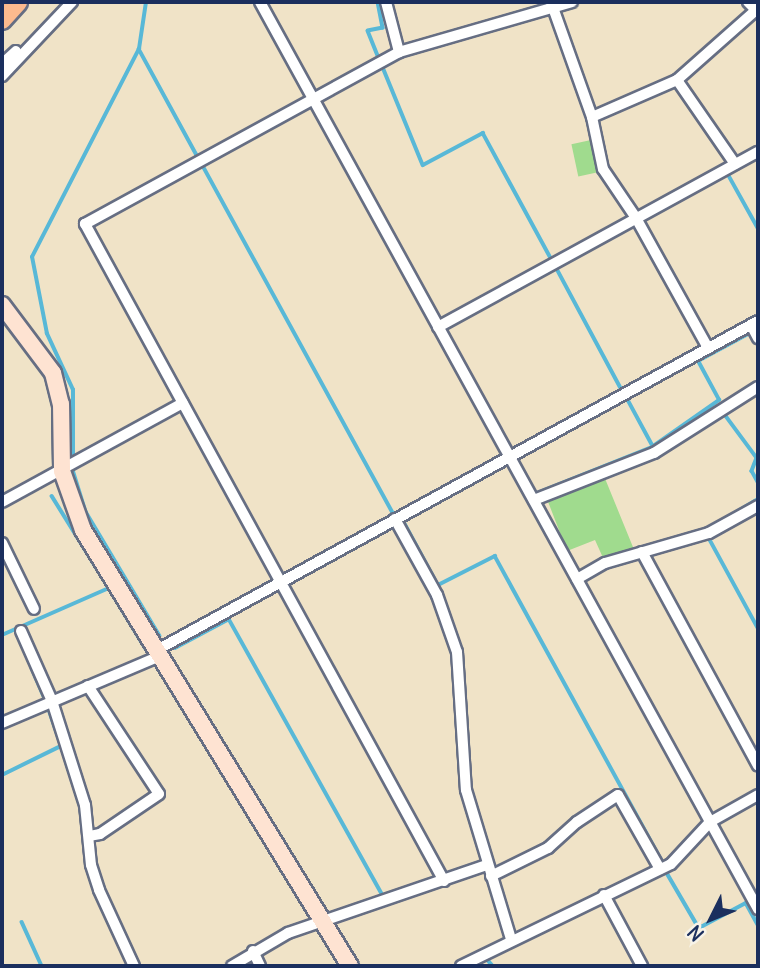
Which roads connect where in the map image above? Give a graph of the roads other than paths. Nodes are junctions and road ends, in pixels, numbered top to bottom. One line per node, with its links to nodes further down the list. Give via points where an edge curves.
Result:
1 (18, 2): 9 (main road)
2 (62, 2): 10 (street)
3 (72, 2): 10 (street)
4 (260, 2): 15 (street)
5 (386, 2): 11 (street)
6 (572, 2): 7 (street)
7 (553, 5): 11 (street); 16 (street)
8 (754, 8): 14 (street, via 735,33)
9 (2, 20)
10 (48, 28): 12 (street); 13 (street)
11 (398, 52): 15 (street)
12 (2, 64)
13 (2, 76)
14 (677, 80): 16 (street); 18 (street)
15 (313, 100): 22 (street); 26 (street, via 85,223)
16 (592, 117): 19 (street, via 603,169)
17 (758, 152): 18 (street)
18 (735, 164): 19 (street)
19 (636, 218): 22 (street); 24 (street)
20 (2, 305): 28 (street, via 53,373 61,404)
21 (755, 323): 23 (street); 24 (street)
22 (438, 327): 27 (street)
23 (758, 338)
24 (708, 348): 27 (street)
25 (758, 387): 29 (street, via 654,453)
26 (183, 404): 28 (street); 36 (street)
27 (510, 456): 29 (street); 32 (street)
28 (62, 471): 30 (street); 39 (street, via 83,530)
29 (534, 500): 35 (street)
30 (2, 502)
31 (758, 506): 34 (street, via 709,533)
32 (395, 519): 36 (street); 48 (street, via 437,595 457,652 466,790)
33 (2, 543): 37 (street)
34 (642, 552): 35 (street, via 605,563); 43 (street)
35 (577, 579): 45 (street)
36 (281, 582): 39 (street); 49 (street)
37 (34, 609)
38 (21, 631): 41 (street)
39 (159, 653): 40 (street); 52 (street)
40 (88, 686): 41 (street); 46 (street, via 159,794)
41 (52, 701): 42 (street); 46 (street, via 85,805)
42 (2, 723)
43 (758, 766)
44 (758, 795): 45 (street)
45 (710, 822): 47 (street, via 671,864); 51 (street)
46 (90, 836): 55 (street, via 91,865 99,890)
47 (660, 869): 48 (street, via 618,795 548,848); 50 (street)
48 (489, 871): 49 (street); 53 (street)
49 (444, 881): 52 (street)
50 (604, 895): 53 (street); 60 (street)
51 (758, 909)
52 (323, 919): 54 (street); 58 (street)
53 (511, 939): 59 (street)
54 (253, 951): 56 (street); 57 (street)
55 (134, 966)
56 (232, 966)
57 (260, 966)
58 (350, 966)
59 (461, 966)
60 (642, 966)

